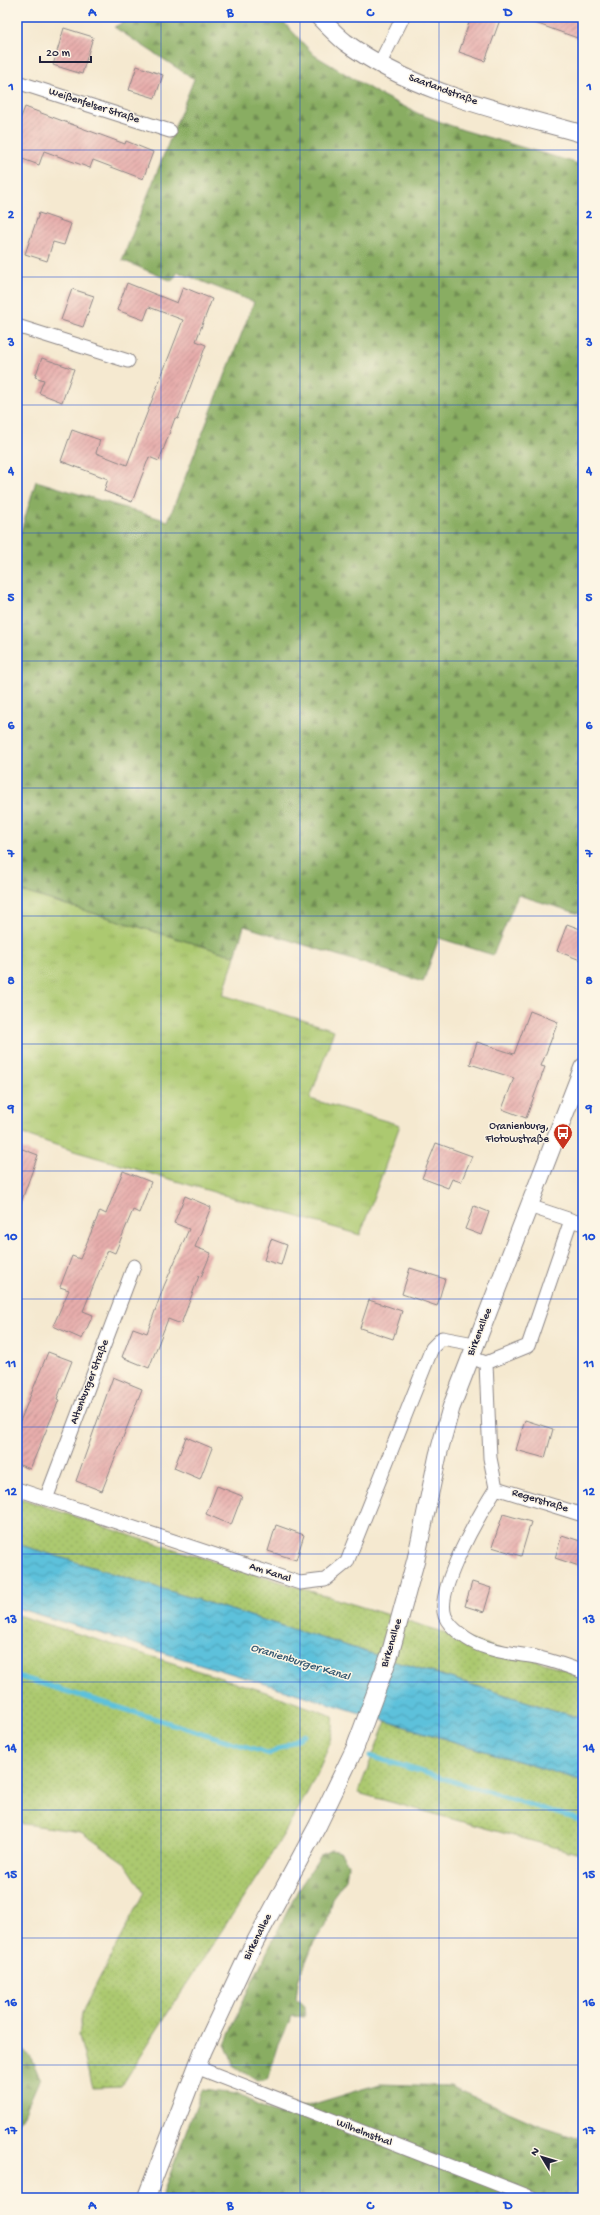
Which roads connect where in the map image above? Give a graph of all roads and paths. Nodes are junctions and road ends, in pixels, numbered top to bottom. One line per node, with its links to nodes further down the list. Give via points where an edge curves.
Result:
1 (318, 17): 3 (street, Saarlandstraße, via 344,41)
2 (403, 17): 3 (street)
3 (380, 63): 6 (street, Saarlandstraße, via 450,95)
4 (17, 82): 5 (street, Weißenfelser Straße)
5 (170, 131)
6 (583, 134)
7 (17, 326): 8 (street)
8 (128, 361)
9 (583, 1067): 10 (street, Birkenallee)
10 (529, 1206): 11 (street); 13 (street, Birkenallee)
11 (577, 1222): 14 (street, via 528,1346)
12 (134, 1266): 17 (street, Altenburger Straße)
13 (472, 1350): 14 (street); 17 (street, Am Kanal, via 442,1338 432,1348 347,1562 325,1580 300,1583); 20 (street, Birkenallee, via 438,1455 416,1558 390,1654 361,1734 318,1825 247,1957)
14 (486, 1363): 15 (street, via 490,1458)
15 (496, 1488): 18 (street, Regerstraße); 19 (street, via 478,1516 450,1577 443,1599 445,1616 457,1632 481,1646 537,1658)
16 (17, 1489): 17 (street, Am Kanal)
17 (46, 1499)
18 (583, 1515)
19 (583, 1672)
20 (196, 2067): 21 (street, Birkenallee); 22 (street, Wilhelmsthal)
21 (146, 2198)
22 (533, 2198)

